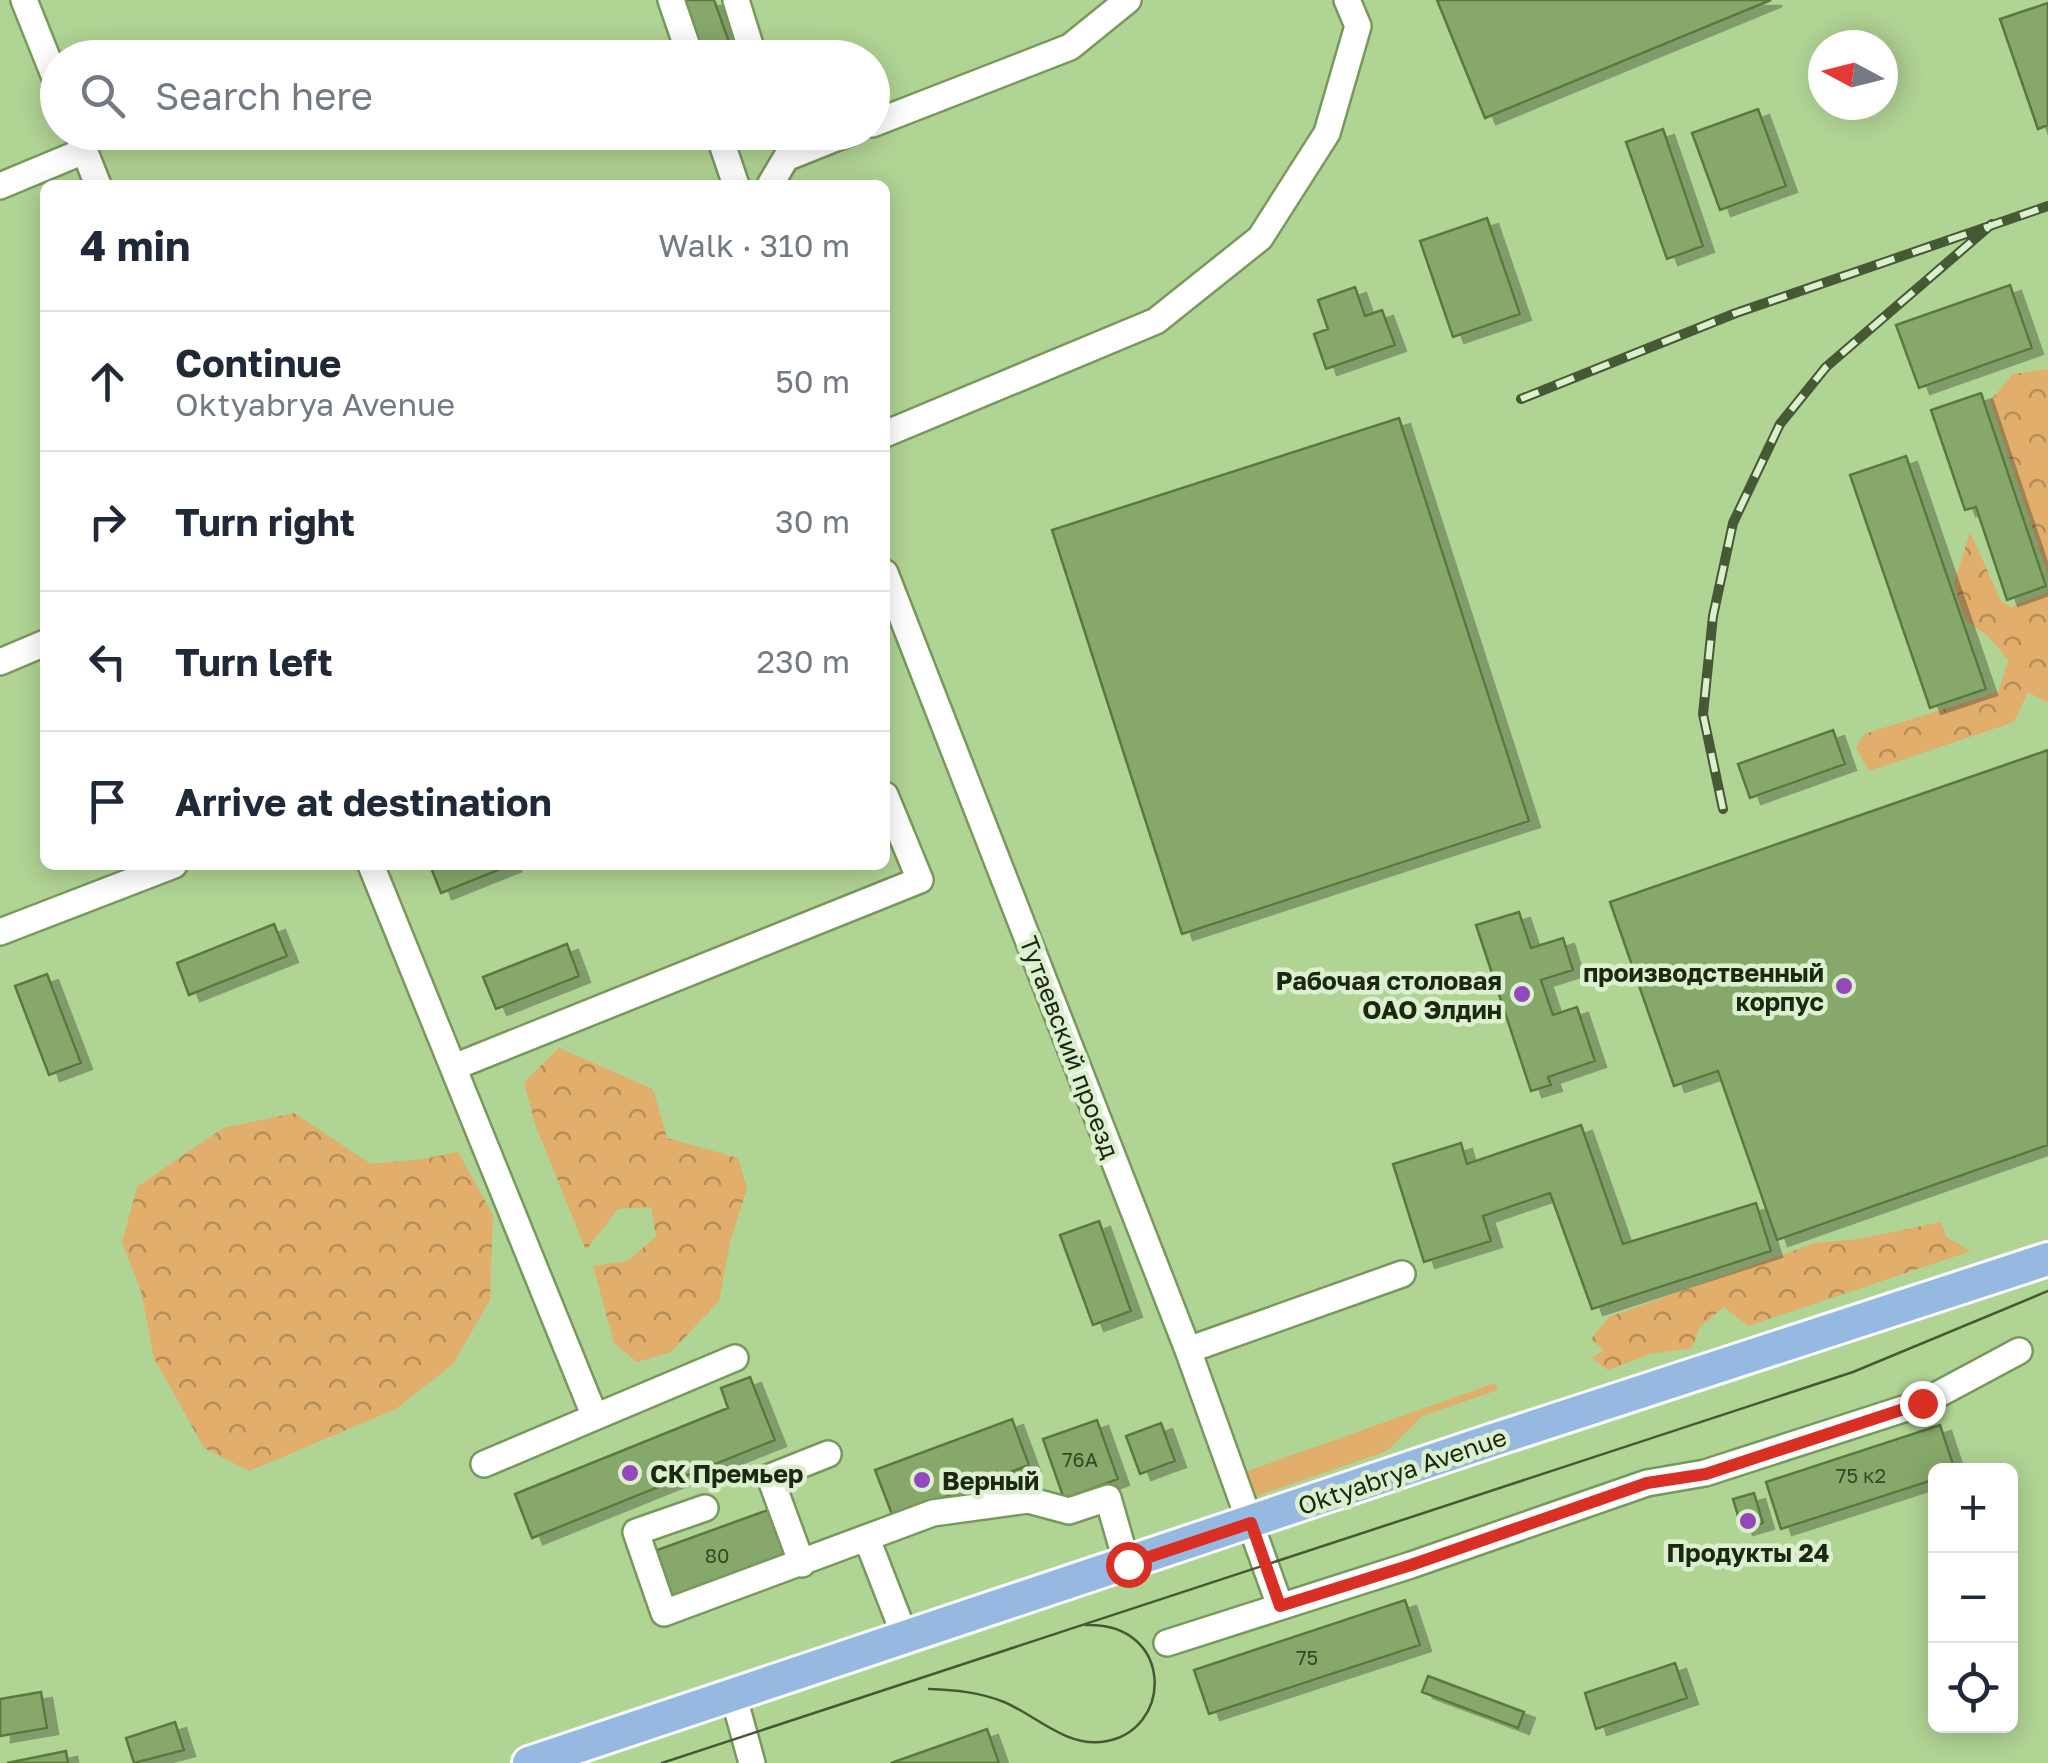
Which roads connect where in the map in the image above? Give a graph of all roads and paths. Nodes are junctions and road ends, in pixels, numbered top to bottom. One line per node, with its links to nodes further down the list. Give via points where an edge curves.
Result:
1 (24, 0): 6 (street)
2 (670, 0): 7 (street)
3 (736, 0): 8 (street)
4 (1128, 0): 9 (street, via 1070,47)
5 (1348, 0): 20 (street, via 1358,26 1328,133 1260,238 1156,320)
6 (40, 40)
7 (684, 40)
8 (748, 40)
9 (890, 117)
10 (65, 150): 19 (street)
11 (83, 150): 16 (street)
12 (724, 150): 17 (street)
13 (784, 150): 15 (street)
14 (806, 150): 15 (street)
15 (786, 158): 18 (street)
16 (96, 180)
17 (734, 180)
18 (773, 180)
19 (0, 186)
20 (890, 432)
21 (890, 585): 31 (street, Тутаевский проезд)
22 (40, 646): 23 (street)
23 (0, 662)
24 (890, 807): 28 (street, via 920,880)
25 (161, 870): 27 (street)
26 (373, 870): 28 (street)
27 (0, 932)
28 (454, 1068): 34 (street)
29 (2048, 1259): 38 (main road, Oktyabrya Avenue)
30 (1402, 1274): 31 (street)
31 (1188, 1350): 38 (street, Тутаевский проезд)
32 (2019, 1350): 42 (street, via 1922,1403 1706,1474 1647,1483)
33 (735, 1358): 34 (street)
34 (595, 1417): 36 (street)
35 (828, 1454): 40 (street, via 770,1477)
36 (484, 1464)
37 (705, 1508): 40 (street, via 636,1532 664,1613)
38 (1251, 1523): 41 (main road, Oktyabrya Avenue); 42 (street, Тутаевский проезд)
39 (867, 1538): 40 (street); 41 (street, via 933,1514 1028,1500 1068,1512 1108,1498); 43 (street)
40 (802, 1564)
41 (1128, 1564): 43 (main road, Oktyabrya Avenue)
42 (1280, 1606): 44 (street)
43 (906, 1639): 45 (main road, Oktyabrya Avenue)
44 (1167, 1643)
45 (733, 1694): 46 (main road, Oktyabrya Avenue); 47 (street)
46 (529, 1763)
47 (752, 1763)

